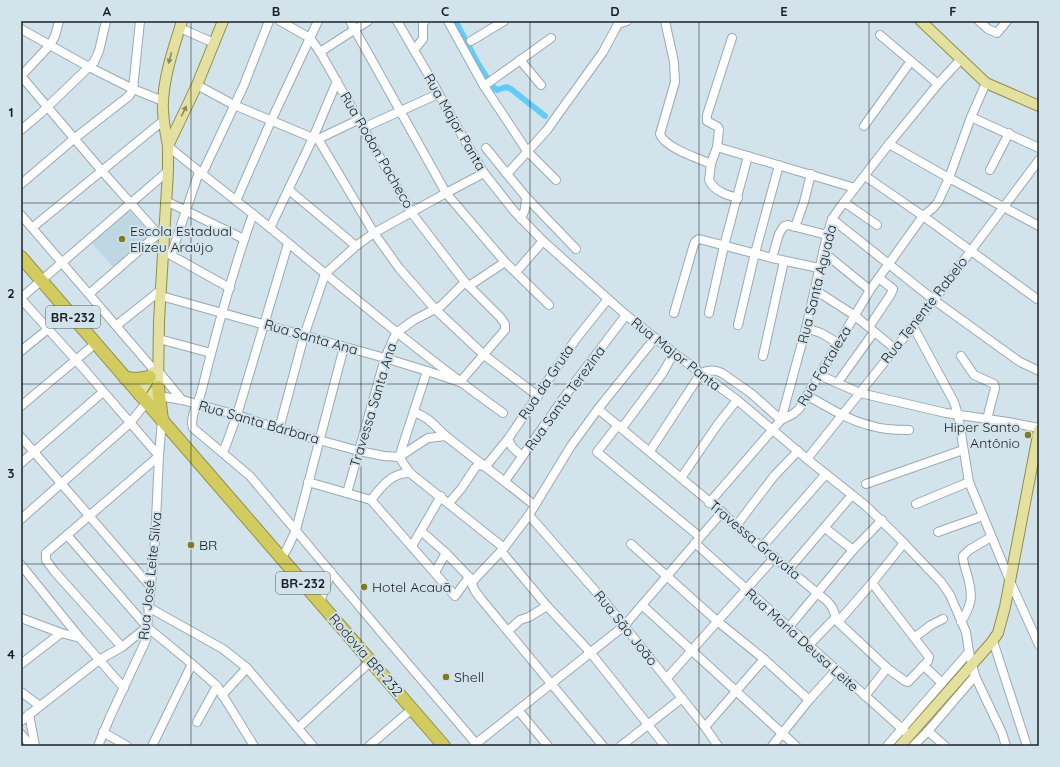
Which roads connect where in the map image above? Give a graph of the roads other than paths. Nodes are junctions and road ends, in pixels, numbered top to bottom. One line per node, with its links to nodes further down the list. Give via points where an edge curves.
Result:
1 (59, 21): 29 (street)
2 (106, 21): 35 (street, via 99,51)
3 (140, 21): 43 (street)
4 (223, 21): 28 (main road)
5 (269, 21): 46 (street)
6 (280, 21): 24 (street, Rua Rodon Pacheco)
7 (318, 21): 24 (street)
8 (350, 21): 22 (street)
9 (368, 21): 22 (street)
10 (397, 21): 30 (street, Rua Major Panta)
11 (425, 21): 30 (street, via 423,39)
12 (448, 21): 38 (street)
13 (504, 21): 27 (street)
14 (628, 21): 19 (street)
15 (665, 21): 68 (street, via 674,62 675,82 660,134 664,141 672,146)
16 (921, 21): 32 (main road)
17 (979, 21): 18 (street, via 988,30 997,33)
18 (1007, 21)
19 (616, 22): 65 (street, via 603,52 547,130)
20 (180, 23): 28 (street); 45 (main road, one-way to 45)
21 (21, 29): 29 (street)
22 (354, 29): 31 (street); 49 (street)
23 (880, 35): 34 (street)
24 (310, 38): 31 (street, Rua Rodon Pacheco); 53 (street)
25 (551, 38): 33 (street)
26 (732, 38): 63 (street, via 707,115 707,121 719,130)
27 (470, 41)
28 (214, 43): 42 (main road)
29 (50, 45): 35 (street); 36 (street)
30 (414, 50): 44 (street, Rua Major Panta)
31 (320, 52): 37 (street, Rua Rodon Pacheco)
32 (961, 59): 39 (main road); 41 (street, Rua Santa Aguada)
33 (520, 60): 38 (street); 40 (street)
34 (911, 61): 41 (street); 54 (street)
35 (89, 67): 43 (street); 47 (street)
36 (21, 76): 47 (street)
37 (337, 81): 52 (street, Rua Rodon Pacheco); 59 (street)
38 (488, 83): 65 (street)
39 (986, 83): 48 (main road); 50 (street, Rua Fortaleza)
40 (541, 84)
41 (938, 84): 60 (street, Rua Santa Aguada)
42 (197, 85): 46 (street); 61 (main road, one-way to 42)
43 (132, 89): 45 (street); 58 (street, via 129,96)
44 (438, 94): 49 (street); 74 (street, Rua Major Panta)
45 (163, 101): 51 (main road)
46 (234, 105): 53 (street); 73 (street)
47 (48, 106): 56 (street); 58 (street)
48 (1039, 106)
49 (400, 110): 55 (street); 83 (street)
50 (971, 117): 57 (street); 78 (street, Rua Fortaleza)
51 (164, 120): 61 (main road); 71 (street)
52 (358, 120): 55 (street, Rua Rodon Pacheco); 59 (street)
53 (271, 121): 59 (street); 87 (street)
54 (864, 126)
55 (363, 128): 92 (street, Rua Rodon Pacheco)
56 (21, 130)
57 (1009, 133): 64 (street); 70 (street)
58 (75, 138): 71 (street); 80 (street)
59 (315, 138): 82 (street); 103 (street)
60 (889, 144): 77 (street, Rua Santa Aguada); 78 (street)
61 (168, 146): 72 (main road); 73 (street)
62 (486, 148): 75 (street)
63 (717, 148): 66 (street); 68 (street)
64 (1039, 148)
65 (527, 151): 75 (street); 79 (street)
66 (748, 156): 69 (street); 85 (street)
67 (1039, 160): 90 (street, Rua Tenente Rabelo)
68 (711, 164): 85 (street, via 709,180 713,187)
69 (779, 165): 76 (street); 114 (street)
70 (990, 170)
71 (102, 171): 89 (street); 101 (street)
72 (168, 171): 86 (main road); 89 (street)
73 (201, 173): 87 (street); 91 (street)
74 (484, 173): 83 (street); 96 (street, Rua Major Panta)
75 (507, 174): 84 (street)
76 (811, 174): 81 (street); 99 (street, via 804,202)
77 (865, 176): 81 (street, Rua Santa Aguada); 95 (street)
78 (949, 178): 90 (street); 95 (street, Rua Fortaleza, via 938,202)
79 (556, 180)
80 (21, 184)
81 (855, 188): 88 (street, Rua Santa Aguada)
82 (289, 190): 102 (street); 109 (street)
83 (446, 192): 92 (street); 120 (street)
84 (526, 197): 96 (street); 111 (street)
85 (738, 198): 110 (street)
86 (166, 201): 91 (street); 105 (main road)
87 (236, 201): 93 (street)
88 (844, 202): 97 (street, Rua Santa Aguada); 98 (street)
89 (130, 203): 105 (street); 119 (street)
90 (1004, 207): 100 (street); 112 (street, Rua Tenente Rabelo)
91 (186, 209): 106 (street); 115 (street)
92 (411, 212): 103 (street); 127 (street, Rua Rodon Pacheco)
93 (253, 214): 102 (street); 106 (street)
94 (21, 215): 101 (street)
95 (923, 216): 112 (street); 121 (street, Rua Fortaleza)
96 (521, 219): 107 (street, Rua Major Panta)
97 (832, 219): 104 (street, Rua Santa Aguada); 121 (street)
98 (877, 225)
99 (791, 226): 104 (street); 117 (street, via 784,226 781,229)
100 (1039, 226)
101 (33, 227): 119 (street)
102 (270, 228): 108 (street)
103 (374, 233): 109 (street); 138 (street, via 399,268)
104 (827, 235): 113 (street, Rua Santa Aguada)
105 (161, 236): 115 (main road); 132 (street)
106 (244, 239): 128 (street)
107 (543, 241): 123 (street); 133 (street, Rua Major Panta)
108 (288, 244): 124 (street); 144 (street)
109 (356, 246): 124 (street)
110 (724, 246): 114 (street); 140 (street, via 696,240); 141 (street)
111 (576, 249)
112 (970, 250): 135 (street); 136 (street, Rua Tenente Rabelo)
113 (823, 252): 122 (street, Rua Santa Aguada); 130 (street)
114 (755, 253): 117 (street); 145 (street)
115 (168, 254): 128 (street); 131 (main road)
116 (21, 257): 126 (highway, BR-232)
117 (772, 258): 118 (street)
118 (784, 261): 122 (street); 163 (street)
119 (63, 262): 126 (street); 132 (street)
120 (505, 262): 123 (street); 127 (street, Travessa Santa Ana)
121 (888, 264): 125 (street, Rua Fortaleza); 136 (street)
122 (819, 268): 129 (street, Rua Santa Aguada)
123 (516, 272): 137 (street)
124 (325, 274): 151 (street); 152 (street)
125 (879, 278): 130 (street, Rua Fortaleza); 150 (street, via 892,290)
126 (41, 280): 134 (street); 155 (highway, BR-232)
127 (467, 284): 138 (street, Travessa Santa Ana); 162 (street, Rua Rodon Pacheco, via 505,324 505,330)
128 (230, 288): 139 (street)
129 (815, 290): 143 (street); 148 (street, Rua Santa Aguada)
130 (870, 290): 143 (street, Rua Fortaleza)
131 (161, 293): 139 (street, Rua Santa Ana); 146 (street); 154 (main road)
132 (89, 294): 146 (street)
133 (608, 298): 142 (street, Rua Major Panta); 178 (street, Rua da Gruta, via 576,339)
134 (21, 299): 149 (street)
135 (1037, 299)
136 (934, 300): 147 (street, Rua Tenente Rabelo); 169 (street, via 1020,362)
137 (549, 305)
138 (435, 310): 151 (street, Travessa Santa Ana, via 414,320); 162 (street)
139 (222, 312): 144 (street, Rua Santa Ana); 160 (street)
140 (674, 313)
141 (709, 313)
142 (626, 315): 153 (street, Rua Major Panta); 211 (street, Rua Santa Terezina)
143 (854, 316): 150 (street); 156 (street, Rua Fortaleza)
144 (264, 324): 152 (street, Rua Santa Ana); 188 (street)
145 (738, 324)
146 (117, 325): 167 (street)
147 (913, 326): 158 (street, Rua Tenente Rabelo); 190 (street, via 954,402)
148 (806, 328): 156 (street); 193 (street, Rua Santa Aguada)
149 (48, 329): 159 (street); 166 (street)
150 (871, 329): 158 (street); 174 (street)
151 (396, 333): 165 (street, Travessa Santa Ana); 173 (street)
152 (304, 336): 157 (street, Rua Santa Ana); 196 (street)
153 (655, 338): 161 (street, Rua Major Panta); 185 (street)
154 (159, 339): 160 (street); 167 (main road)
155 (96, 343): 166 (street); 172 (highway, BR-232)
156 (838, 343): 171 (street, Rua Fortaleza)
157 (344, 347): 165 (street, Rua Santa Ana); 203 (street)
158 (894, 348): 177 (street, Rua Tenente Rabelo)
159 (21, 352)
160 (211, 353): 183 (street)
161 (674, 354): 170 (street, Rua Major Panta); 195 (street, via 662,374)
162 (484, 355): 173 (street); 178 (street)
163 (763, 356)
164 (961, 356): 191 (street, via 974,375 994,384)
165 (385, 358): 168 (street, Rua Santa Ana); 205 (street, Travessa Santa Ana)
166 (76, 360): 175 (street); 184 (street)
167 (155, 370): 172 (highway, via 137,379); 176 (main road); 180 (main road); 181 (street)
168 (427, 370): 173 (street, Rua Santa Ana); 186 (street)
169 (1039, 371)
170 (701, 373): 182 (street, Rua Major Panta); 193 (street, via 722,373 752,394); 206 (street)
171 (819, 375): 174 (street); 179 (street, Rua Fortaleza)
172 (125, 378): 180 (highway, BR-232)
173 (460, 382): 187 (street)
174 (838, 382): 177 (street)
175 (103, 392): 194 (street); 208 (street)
176 (159, 392): 180 (main road); 181 (street, Rua Santa Bárbara); 192 (highway)
177 (860, 393): 189 (street, Rua Tenente Rabelo); 190 (street)
178 (538, 396): 202 (street, Rua da Gruta)
179 (808, 396): 189 (street); 193 (street, Rua Fortaleza, via 793,414)
180 (143, 399): 192 (highway, BR-232); 194 (street)
181 (182, 400): 183 (street, Rua Santa Bárbara)
182 (736, 400): 197 (street, Rua Major Panta); 218 (street)
183 (198, 405): 188 (street, Rua Santa Bárbara); 209 (street, via 191,424 193,428)
184 (21, 406)
185 (598, 409): 195 (street, Travessa Gravata); 231 (street)
186 (414, 412): 200 (street, via 434,423); 212 (street)
187 (503, 413)
188 (238, 415): 196 (street, Rua Santa Bárbara); 209 (street)
189 (843, 415): 199 (street, via 883,429); 213 (street, Rua Tenente Rabelo)
190 (958, 415): 191 (street); 204 (street)
191 (987, 419): 198 (street)
192 (162, 420): 210 (street, Rua José Leite Silva); 253 (highway, Rodovia BR-232 / BR-232)
193 (781, 420): 197 (street, Rua Santa Aguada)
194 (130, 423): 210 (street); 222 (street)
195 (620, 427): 206 (street, Travessa Gravata); 245 (street, Rua Maria Deusa Leite, via 598,452)
196 (279, 429): 203 (street, Rua Santa Bárbara)
197 (772, 429): 207 (street, Rua Major Panta); 228 (street, Rua Santa Aguada)
198 (1039, 429): 261 (main road)
199 (909, 430)
200 (446, 436): 212 (street, via 425,439); 215 (street)
201 (21, 437): 208 (street)
202 (508, 439): 211 (street); 215 (street, Rua da Gruta)
203 (320, 440): 205 (street, Rua Santa Bárbara); 220 (street)
204 (963, 450): 221 (street); 223 (street)
205 (359, 451): 212 (street, Rua Santa Bárbara); 224 (street, Travessa Santa Ana)
206 (650, 451): 218 (street, Travessa Gravata)
207 (798, 451): 213 (street, Rua Major Panta); 238 (street, via 774,476)
208 (34, 452): 214 (street); 222 (street)
209 (223, 453): 240 (street, via 250,476)
210 (159, 456): 234 (street); 263 (street, Rua José Leite Silva)
211 (522, 456): 219 (street, Rua Santa Terezina)
212 (399, 457): 216 (street)
213 (807, 459): 217 (street, Rua Major Panta)
214 (21, 463)
215 (486, 466): 219 (street); 229 (street, via 478,465)
216 (410, 472): 226 (street); 227 (street, via 394,476)
217 (826, 474): 225 (street, Rua Major Panta); 249 (street)
218 (681, 478): 228 (street, Travessa Gravata)
219 (505, 481): 231 (street)
220 (308, 482): 224 (street); 240 (street)
221 (969, 482): 230 (street); 235 (street)
222 (62, 484): 234 (street); 236 (street)
223 (866, 484)
224 (347, 493): 227 (street)
225 (852, 495): 237 (street, Rua Major Panta); 239 (street)
226 (441, 496): 229 (street); 241 (street)
227 (371, 500): 248 (street)
228 (709, 502): 232 (street, Travessa Gravata)
229 (449, 503): 250 (street)
230 (916, 504)
231 (534, 505): 233 (street)
232 (722, 512): 238 (street, Travessa Gravata); 245 (street)
233 (529, 515): 250 (street); 275 (street, Rua São João)
234 (89, 516): 243 (street); 263 (street)
235 (983, 516): 242 (street); 244 (street)
236 (21, 519)
237 (882, 520): 246 (street, Rua Major Panta); 251 (street)
238 (736, 526): 249 (street, Travessa Gravata)
239 (825, 528): 251 (street); 256 (street)
240 (296, 530): 253 (street); 257 (street)
241 (421, 531): 248 (street); 252 (street)
242 (938, 532)
243 (67, 535): 276 (street); 285 (street, via 46,553 46,560)
244 (991, 537): 261 (street); 274 (street, via 963,556 972,594 970,607)
245 (698, 540): 259 (street); 264 (street, Rua Maria Deusa Leite)
246 (904, 543): 262 (street); 274 (street, Rua Major Panta, via 946,589)
247 (631, 544): 259 (street)
248 (412, 546): 258 (street)
249 (762, 546): 254 (street, Travessa Gravata)
250 (503, 550): 260 (street); 268 (street)
251 (853, 550): 265 (street)
252 (446, 553): 258 (street); 260 (street)
253 (281, 558): 266 (highway, Rodovia BR-232 / BR-232)
254 (775, 558): 256 (street, Travessa Gravata); 264 (street)
255 (22, 568): 281 (street)
256 (789, 568): 265 (street, Travessa Gravata)
257 (331, 572): 266 (street); 326 (street)
258 (434, 572): 260 (street, via 455,596)
259 (668, 577): 267 (street); 273 (street)
260 (470, 580): 278 (street, via 478,595)
261 (1010, 581): 282 (main road, via 1000,626); 284 (street)
262 (872, 583): 271 (street); 280 (street)
263 (150, 586): 269 (street, Rua José Leite Silva)
264 (746, 589): 273 (street); 277 (street, Rua Maria Deusa Leite)
265 (818, 592): 271 (street, Travessa Gravata, via 832,607); 277 (street)
266 (320, 602): 291 (highway, Rodovia BR-232 / BR-232)
267 (642, 605): 275 (street); 286 (street)
268 (547, 606): 278 (street, via 520,620); 287 (street)
269 (148, 607): 276 (street, Rua José Leite Silva); 296 (street, via 223,649)
270 (21, 618): 279 (street)
271 (837, 619): 283 (street); 297 (street, Travessa Gravata)
272 (942, 619): 280 (street)
273 (717, 621): 286 (street); 289 (street)
274 (962, 622): 288 (street, Rua Major Panta)
275 (624, 626): 287 (street); 300 (street, Rua São João)
276 (147, 627): 285 (street); 295 (street); 304 (street, Rua José Leite Silva, via 146,640)
277 (789, 627): 283 (street, Rua Maria Deusa Leite)
278 (508, 631): 301 (street)
279 (61, 633): 281 (street); 294 (street)
280 (915, 637): 293 (street, via 929,657)
281 (80, 638): 290 (street)
282 (992, 642): 292 (main road); 325 (street)
283 (809, 645): 298 (street, Rua Maria Deusa Leite)
284 (1039, 646)
285 (122, 647): 290 (street)
286 (692, 651): 300 (street); 306 (street)
287 (590, 652): 301 (street); 317 (street)
288 (969, 652): 292 (street, Rua Major Panta); 302 (street)
289 (764, 659): 306 (street); 310 (street)
290 (99, 660): 304 (street); 311 (street)
291 (370, 662): 312 (highway, Rodovia BR-232 / BR-232); 319 (street)
292 (975, 662): 299 (street, Rua Major Panta); 322 (main road)
293 (926, 663): 297 (street, Travessa Gravata, via 908,682); 302 (street)
294 (21, 664)
295 (192, 664): 303 (street); 332 (street)
296 (247, 668): 307 (street); 319 (street)
297 (887, 668): 308 (street)
298 (836, 670): 308 (street, Rua Maria Deusa Leite); 310 (street)
299 (975, 676): 320 (street); 347 (street, Rua Major Panta)
300 (667, 678): 309 (street, Rua São João)
301 (552, 683): 313 (street); 338 (street)
302 (942, 683): 322 (street)
303 (216, 686): 307 (street); 316 (street)
304 (124, 688): 321 (street, Rua José Leite Silva)
305 (21, 692): 311 (street)
306 (737, 692): 318 (street); 323 (street)
307 (222, 695): 333 (street)
308 (865, 696): 322 (street, Rua Maria Deusa Leite)
309 (682, 698): 317 (street); 318 (street, Rua São João)
310 (809, 700): 323 (street)
311 (40, 706): 314 (street)
312 (412, 709): 335 (street); 336 (highway, Rodovia BR-232 / BR-232)
313 (518, 710): 326 (street); 337 (street)
314 (29, 714): 315 (street); 329 (street)
315 (21, 721)
316 (197, 722)
317 (648, 726): 339 (street); 340 (street)
318 (705, 727): 327 (street, Rua São João)
319 (298, 728): 334 (street)
320 (928, 731): 345 (street); 346 (street)
321 (104, 732): 330 (street, Rua José Leite Silva); 331 (street)
322 (906, 732): 343 (street); 344 (main road)
323 (782, 733): 341 (street); 342 (street)
324 (21, 734): 328 (street)
325 (1026, 743)
326 (476, 745)
327 (715, 745)
328 (31, 746)
329 (36, 746)
330 (98, 746)
331 (127, 746)
332 (152, 746)
333 (254, 746)
334 (313, 746)
335 (369, 746)
336 (444, 746)
337 (548, 746)
338 (603, 746)
339 (621, 746)
340 (665, 746)
341 (772, 746)
342 (796, 746)
343 (887, 746)
344 (900, 746)
345 (913, 746)
346 (945, 746)
347 (1006, 746)

